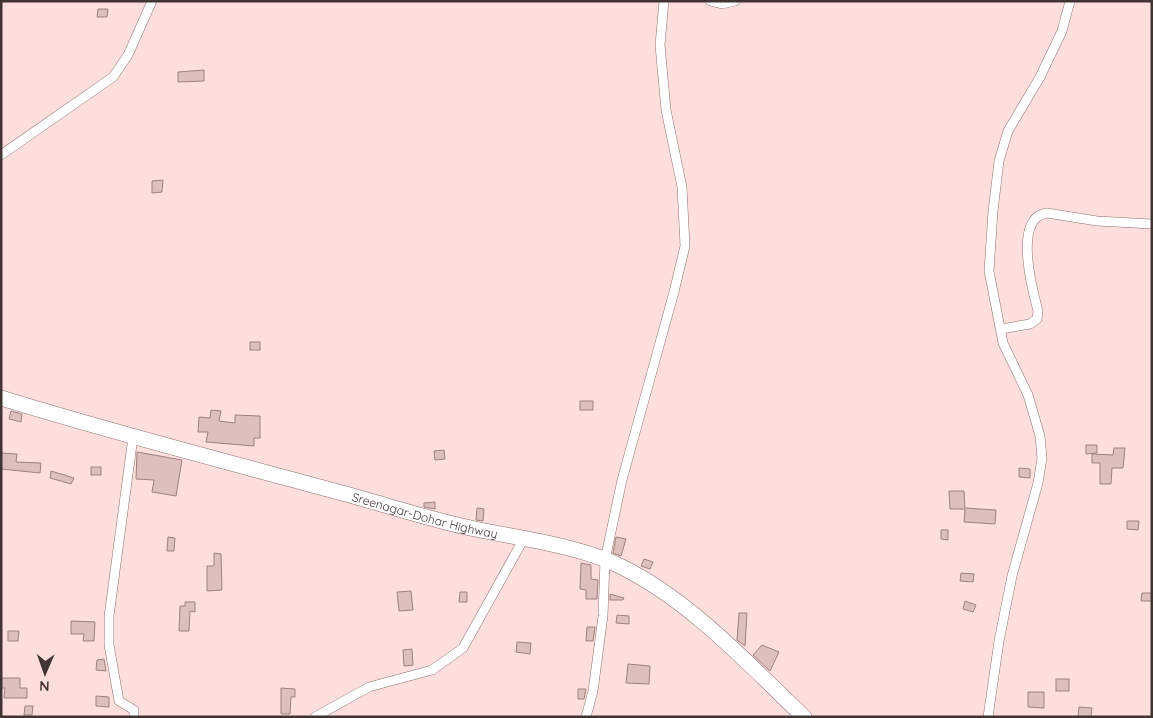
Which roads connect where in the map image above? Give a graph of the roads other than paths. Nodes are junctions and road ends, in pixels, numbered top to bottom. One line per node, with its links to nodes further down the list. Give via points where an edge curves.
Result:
1 (152, 1): 6 (street, via 128,55 113,77)
2 (710, 1): 3 (street, via 722,4)
3 (735, 1)
4 (1070, 1): 8 (street, via 1062,31 1008,131 999,161 989,271)
5 (665, 2): 12 (street, via 660,45 666,110 682,187 685,246 622,480)
6 (1, 155)
7 (1152, 224): 8 (street, via 1097,221 1047,213 1033,218 1028,233 1028,259 1037,319 1030,324)
8 (1001, 329): 17 (street, via 1003,343 1028,395 1040,436 1042,458 1010,586)
9 (1, 398): 10 (main road, Sreenagar-Dohar Highway)
10 (133, 437): 11 (main road, Sreenagar-Dohar Highway, via 452,524); 13 (street, via 115,564 109,645 119,700 134,710)
11 (523, 540): 12 (main road, Sreenagar-Dohar Highway, via 589,553); 14 (street, via 463,648 432,670 369,686)
12 (605, 560): 15 (street, via 603,616); 16 (main road, Sreenagar-Dohar Highway, via 646,580 675,600)
13 (134, 717)
14 (315, 717)
15 (586, 717)
16 (804, 717)
17 (988, 717)

